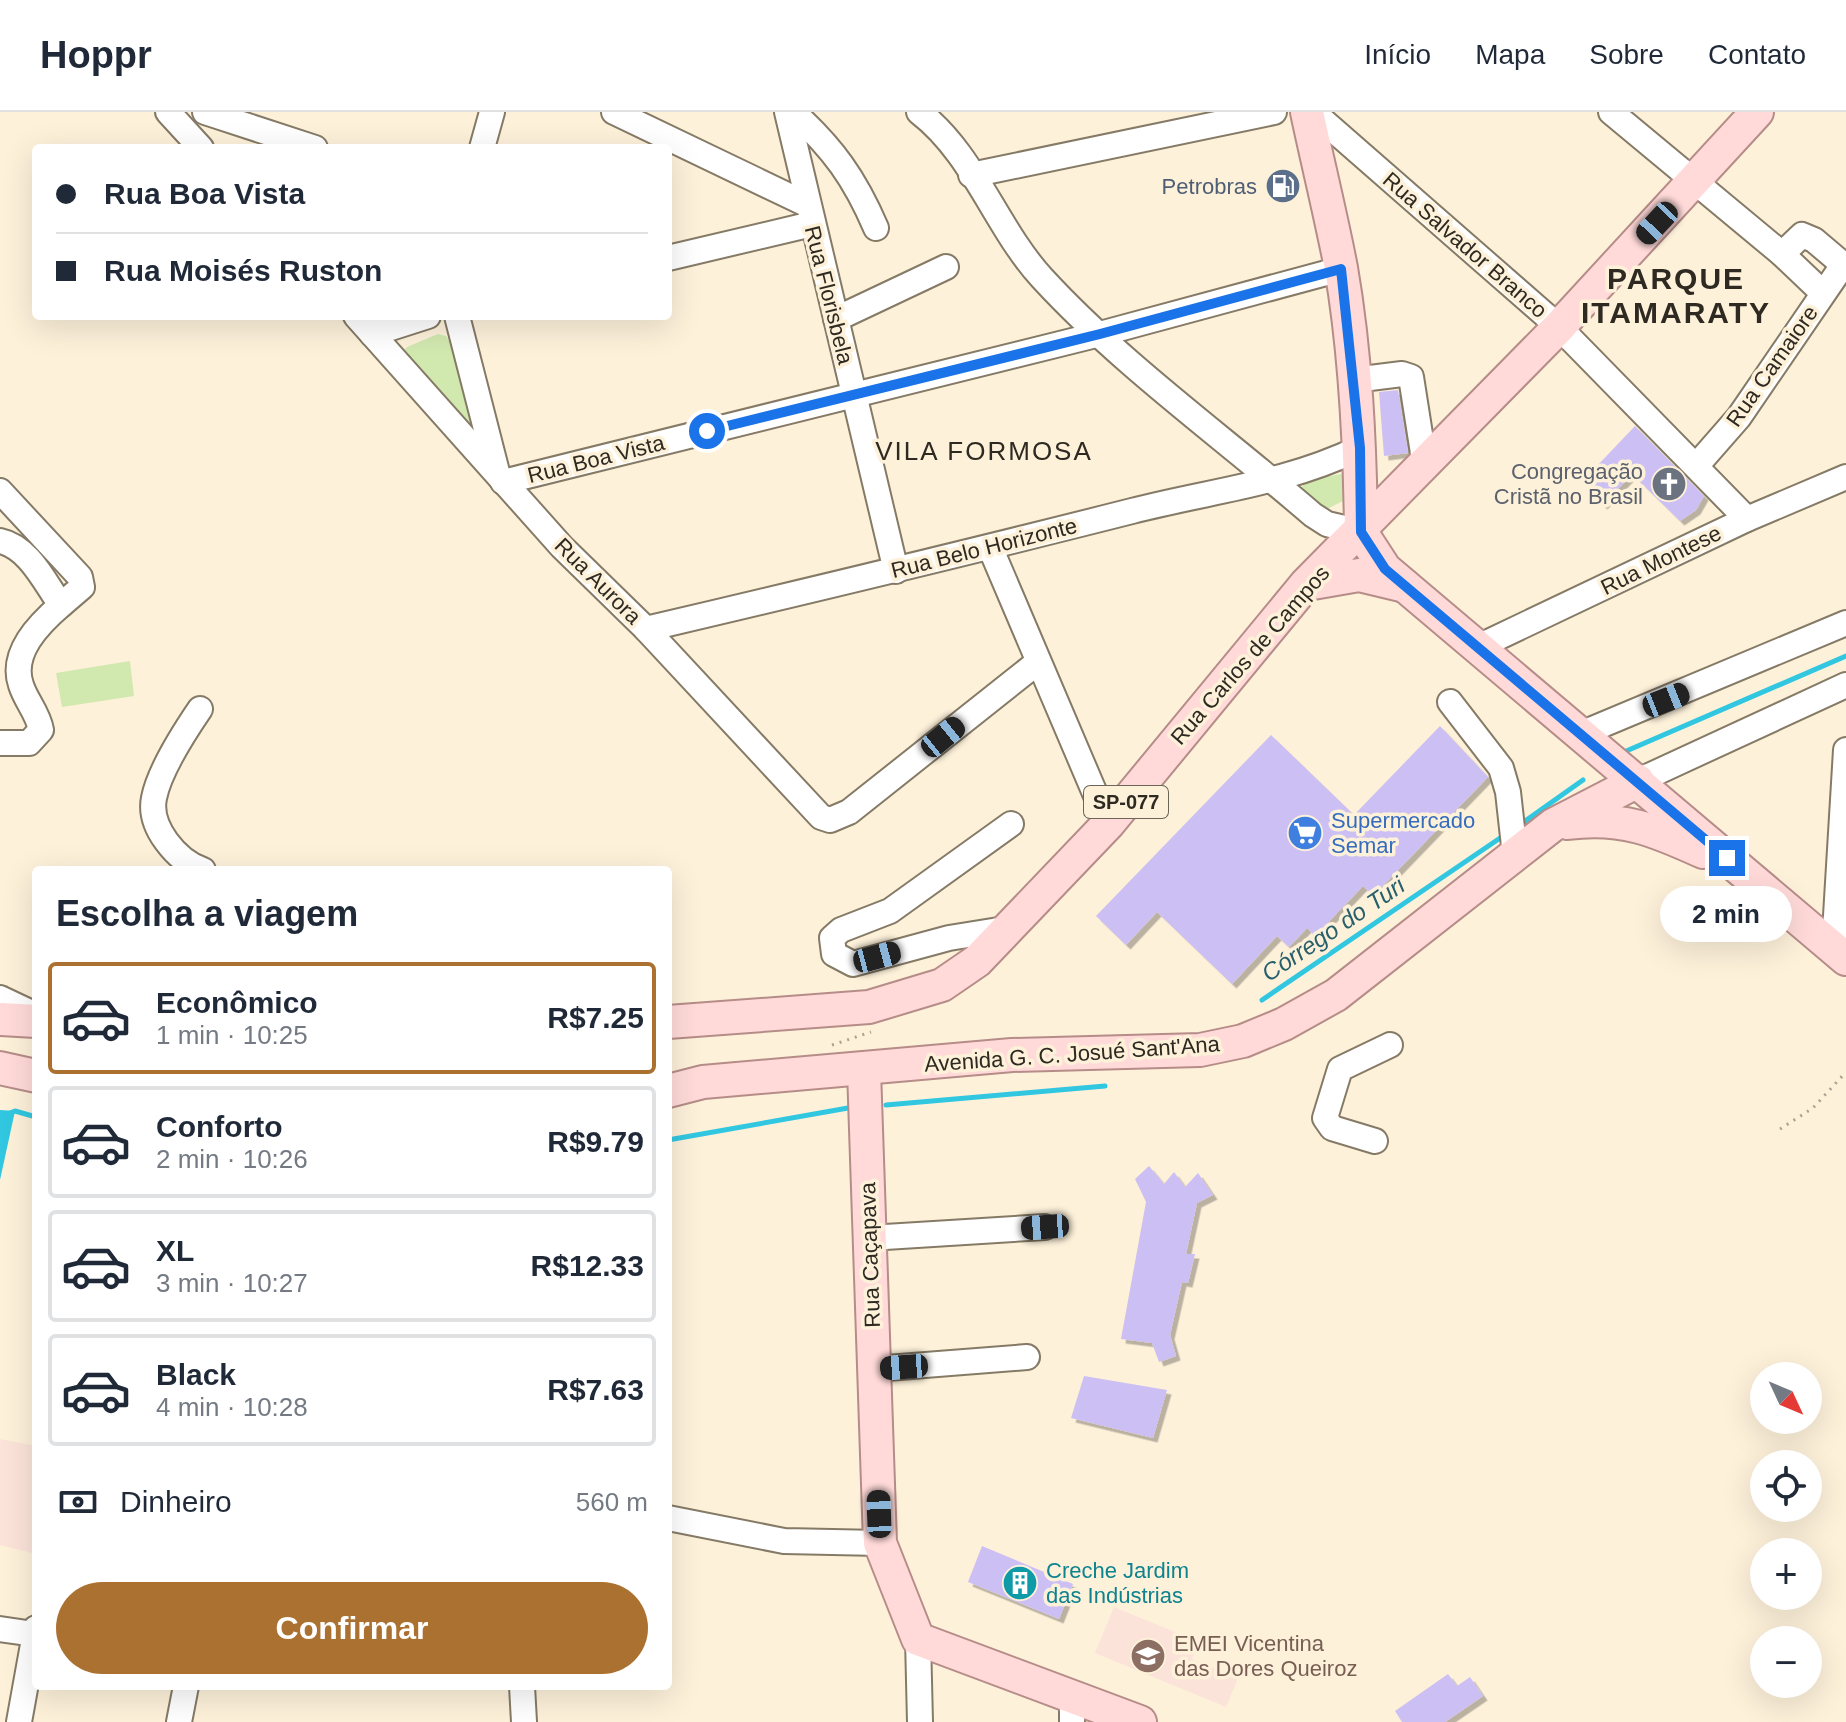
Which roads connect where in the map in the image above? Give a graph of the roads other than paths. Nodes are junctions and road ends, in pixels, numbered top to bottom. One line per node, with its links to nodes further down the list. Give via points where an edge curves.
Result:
1 (168, 112): 11 (street)
2 (205, 112): 12 (street)
3 (492, 112): 13 (street)
4 (614, 112): 16 (street)
5 (790, 112): 16 (street, Rua Florisbela); 17 (street, via 822,139 858,185)
6 (919, 112): 14 (street)
7 (1274, 112): 14 (street)
8 (1310, 112): 22 (main road); 28 (street, Rua Salvador Branco)
9 (1611, 112): 15 (street)
10 (1757, 112): 15 (main road, Rua Carlos de Campos)
11 (197, 144)
12 (303, 144)
13 (483, 144)
14 (971, 175): 29 (street, via 1039,274)
15 (1696, 181): 18 (street); 28 (main road, Rua Carlos de Campos)
16 (810, 215): 19 (street); 24 (street, Rua Florisbela)
17 (876, 228)
18 (1782, 254): 20 (street, via 1802,235); 23 (street)
19 (672, 257)
20 (1845, 266): 23 (street, Rua Camaiore)
21 (946, 267): 24 (street)
22 (1341, 269): 29 (street, Rua Boa Vista); 30 (main road)
23 (1823, 293): 33 (street, Rua Camaiore, via 1739,417)
24 (836, 319): 31 (street, Rua Florisbela)
25 (400, 320): 27 (street)
26 (458, 320): 36 (street)
27 (364, 325): 36 (street, Rua Aurora)
28 (1559, 327): 33 (street, Rua Salvador Branco); 34 (main road, Rua Carlos de Campos)
29 (1100, 334): 31 (street, Rua Boa Vista); 37 (street)
30 (1354, 380): 32 (main road); 34 (street, via 1411,377)
31 (853, 394): 36 (street, Rua Boa Vista); 43 (street, Rua Florisbela)
32 (1360, 448): 37 (street, Rua Belo Horizonte); 40 (main road)
33 (1697, 465): 39 (street, Rua Salvador Branco)
34 (1425, 466): 40 (main road, Rua Carlos de Campos)
35 (1846, 477): 39 (street, Rua Montese)
36 (501, 480): 48 (street, Rua Aurora)
37 (1274, 481): 40 (street, via 1327,524); 42 (street, Rua Belo Horizonte)
38 (0, 491): 46 (street, via 80,577 82,587)
39 (1747, 519): 49 (street, Rua Montese)
40 (1361, 532): 44 (main road, Rua Carlos de Campos / SP-077); 45 (main road, via 1385,569)
41 (0, 541): 46 (street, via 25,555)
42 (990, 547): 43 (street, Rua Belo Horizonte); 50 (street)
43 (896, 571): 48 (street, Rua Belo Horizonte)
44 (1306, 584): 45 (main road, via 1359,575); 59 (main road, Rua Carlos de Campos / SP-077)
45 (1405, 586): 49 (main road)
46 (61, 605): 55 (street, via 39,624 19,663 20,683 41,730 29,743)
47 (1846, 623): 54 (street)
48 (646, 629): 50 (street, Rua Aurora, via 813,810 830,820 849,812)
49 (1478, 647): 54 (main road)
50 (1038, 662): 59 (street)
51 (1846, 685): 57 (street)
52 (1450, 702): 61 (street, via 1501,768)
53 (200, 709): 63 (street, via 153,799 158,828)
54 (1583, 733): 57 (main road)
55 (0, 743)
56 (1846, 750): 65 (street)
57 (1638, 781): 60 (main road, Avenida G. C. Josué Sant'Ana); 62 (main road)
58 (1011, 824): 64 (street, via 890,911 841,930 831,946 834,954 853,964 949,938)
59 (1108, 824): 64 (main road, Rua Carlos de Campos / SP-077)
60 (1553, 825): 61 (main road, Avenida G. C. Josué Sant'Ana); 62 (main road, via 1603,818 1652,828)
61 (1512, 834): 72 (main road, Avenida G. C. Josué Sant'Ana, via 1336,995 1243,1041 1200,1050)
62 (1727, 858): 65 (main road)
63 (198, 866)
64 (1011, 928): 70 (main road, Rua Carlos de Campos / SP-077, via 942,985 858,1009)
65 (1840, 954)
66 (0, 998): 67 (street)
67 (32, 1013)
68 (0, 1019): 69 (main road)
69 (32, 1021)
70 (672, 1022)
71 (1390, 1045): 76 (street, via 1340,1069 1325,1118 1332,1128)
72 (868, 1055): 75 (main road, Avenida G. C. Josué Sant'Ana); 78 (main road, Rua Caçapava)
73 (0, 1068): 74 (main road)
74 (32, 1075)
75 (672, 1090)
76 (1375, 1141)
77 (1045, 1227): 78 (street)
78 (869, 1238): 80 (main road, Rua Caçapava)
79 (1027, 1357): 80 (street)
80 (874, 1369): 82 (main road, Rua Caçapava)
81 (672, 1519): 82 (street, via 784,1541)
82 (880, 1543): 85 (main road, Rua Caçapava)
83 (0, 1629): 84 (street)
84 (32, 1631)
85 (918, 1639): 89 (main road); 93 (street, Rua Caçapava)
86 (32, 1648): 90 (street)
87 (185, 1690): 91 (street)
88 (522, 1690): 92 (street)
89 (1072, 1708): 94 (main road)
90 (19, 1722)
91 (179, 1722)
92 (524, 1722)
93 (920, 1722)
94 (1140, 1722)

